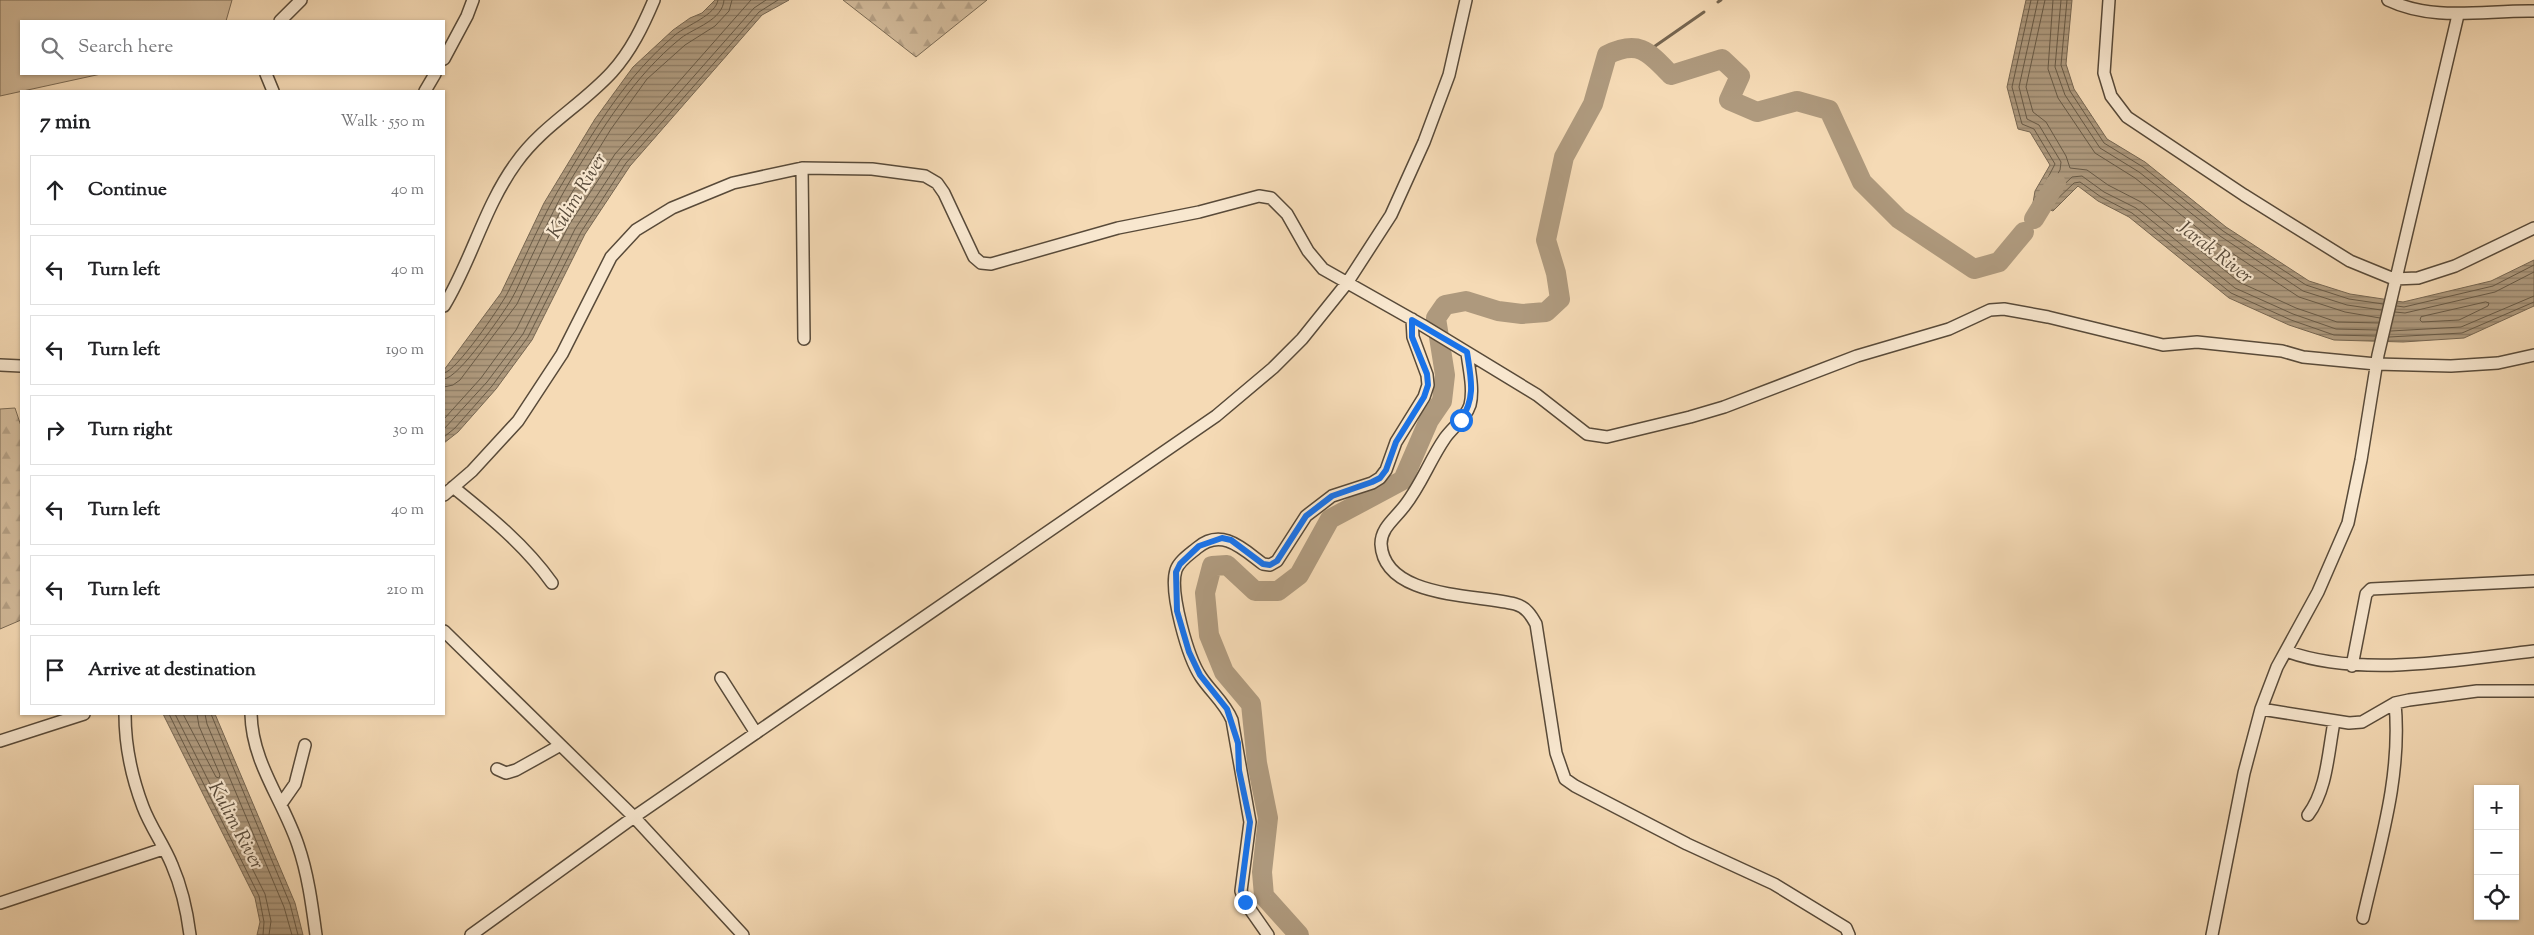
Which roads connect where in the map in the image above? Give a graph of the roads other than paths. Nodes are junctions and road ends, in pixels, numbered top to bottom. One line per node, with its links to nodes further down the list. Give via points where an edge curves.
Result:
1 (301, 0): 9 (street)
2 (473, 0): 10 (street)
3 (654, 0): 19 (street, via 637,38 612,72 534,139 514,164 491,204)
4 (1466, 0): 18 (street, via 1449,75 1424,142 1391,215)
5 (2109, 0): 17 (street, via 2104,74 2110,96 2127,117 2350,261)
6 (2388, 0): 8 (street, via 2399,6 2434,14)
7 (2534, 11): 8 (street)
8 (2458, 15): 17 (street)
9 (281, 20)
10 (445, 57)
11 (266, 75): 13 (street)
12 (434, 75): 14 (street)
13 (273, 90)
14 (426, 90)
15 (802, 168): 18 (street, via 872,169 925,176 937,183 944,193 974,257 986,264 1118,228 1259,196 1271,198 1287,214 1308,251 1323,268); 21 (street); 27 (street, via 733,183 672,208 636,230 610,257 562,354 518,421)
16 (2534, 228): 17 (street, via 2455,266 2418,278)
17 (2394, 279): 24 (street)
18 (1347, 283): 20 (street); 43 (street, via 1324,314 1273,368 1216,416)
19 (445, 304)
20 (1417, 322): 22 (street); 58 (street, via 1412,337 1427,374 1428,385 1380,478 1332,496 1306,516 1277,561 1270,565 1263,564 1231,540 1222,538 1199,546 1176,572 1177,611 1189,652 1200,675 1232,720 1250,822 1241,891)
21 (804, 339)
22 (1467, 352): 24 (street, via 1537,396 1587,434 1607,437 1724,407 1857,356 1949,329 1990,310 2048,317 2163,345 2213,344 2282,350 2326,360); 59 (street, via 1470,406 1436,452 1413,496 1387,526 1381,541 1382,558 1393,572 1417,585 1448,595 1516,605 1530,613 1536,624 1556,753 1565,779 1687,844 1774,884 1846,928)
23 (2534, 355): 24 (street, via 2498,363 2451,366)
24 (2377, 359): 32 (street, via 2348,523 2318,592)
25 (0, 365): 26 (street)
26 (20, 366)
27 (453, 487): 28 (street); 30 (street, via 497,522 535,559)
28 (445, 494)
29 (2534, 581): 34 (street, via 2371,589 2366,594)
30 (552, 583)
31 (445, 632): 46 (street)
32 (2286, 651): 34 (street, via 2305,658); 38 (street)
33 (2534, 651): 34 (street, via 2448,661)
34 (2352, 666)
35 (721, 678): 43 (street)
36 (2534, 691): 37 (street, via 2477,691)
37 (2395, 703): 42 (street, via 2362,722); 53 (street, via 2395,769)
38 (2261, 709): 42 (street); 60 (street, via 2244,773)
39 (81, 715): 44 (street)
40 (125, 715): 51 (street, via 132,768 142,806)
41 (251, 715): 48 (street, via 251,730 261,765)
42 (2334, 722): 49 (street, via 2321,791)
43 (756, 733): 50 (street)
44 (0, 741)
45 (305, 746): 48 (street, via 295,784)
46 (559, 746): 47 (street, via 516,770 506,773); 50 (street)
47 (497, 769)
48 (282, 804): 55 (street, via 299,846)
49 (2308, 815)
50 (634, 817): 56 (street); 57 (street)
51 (163, 849): 52 (street); 54 (street, via 172,864 187,907)
52 (0, 903)
53 (2363, 918)
54 (190, 935)
55 (316, 935)
56 (471, 935)
57 (743, 935)
58 (1268, 935)
59 (1849, 935)
60 (2212, 935)

